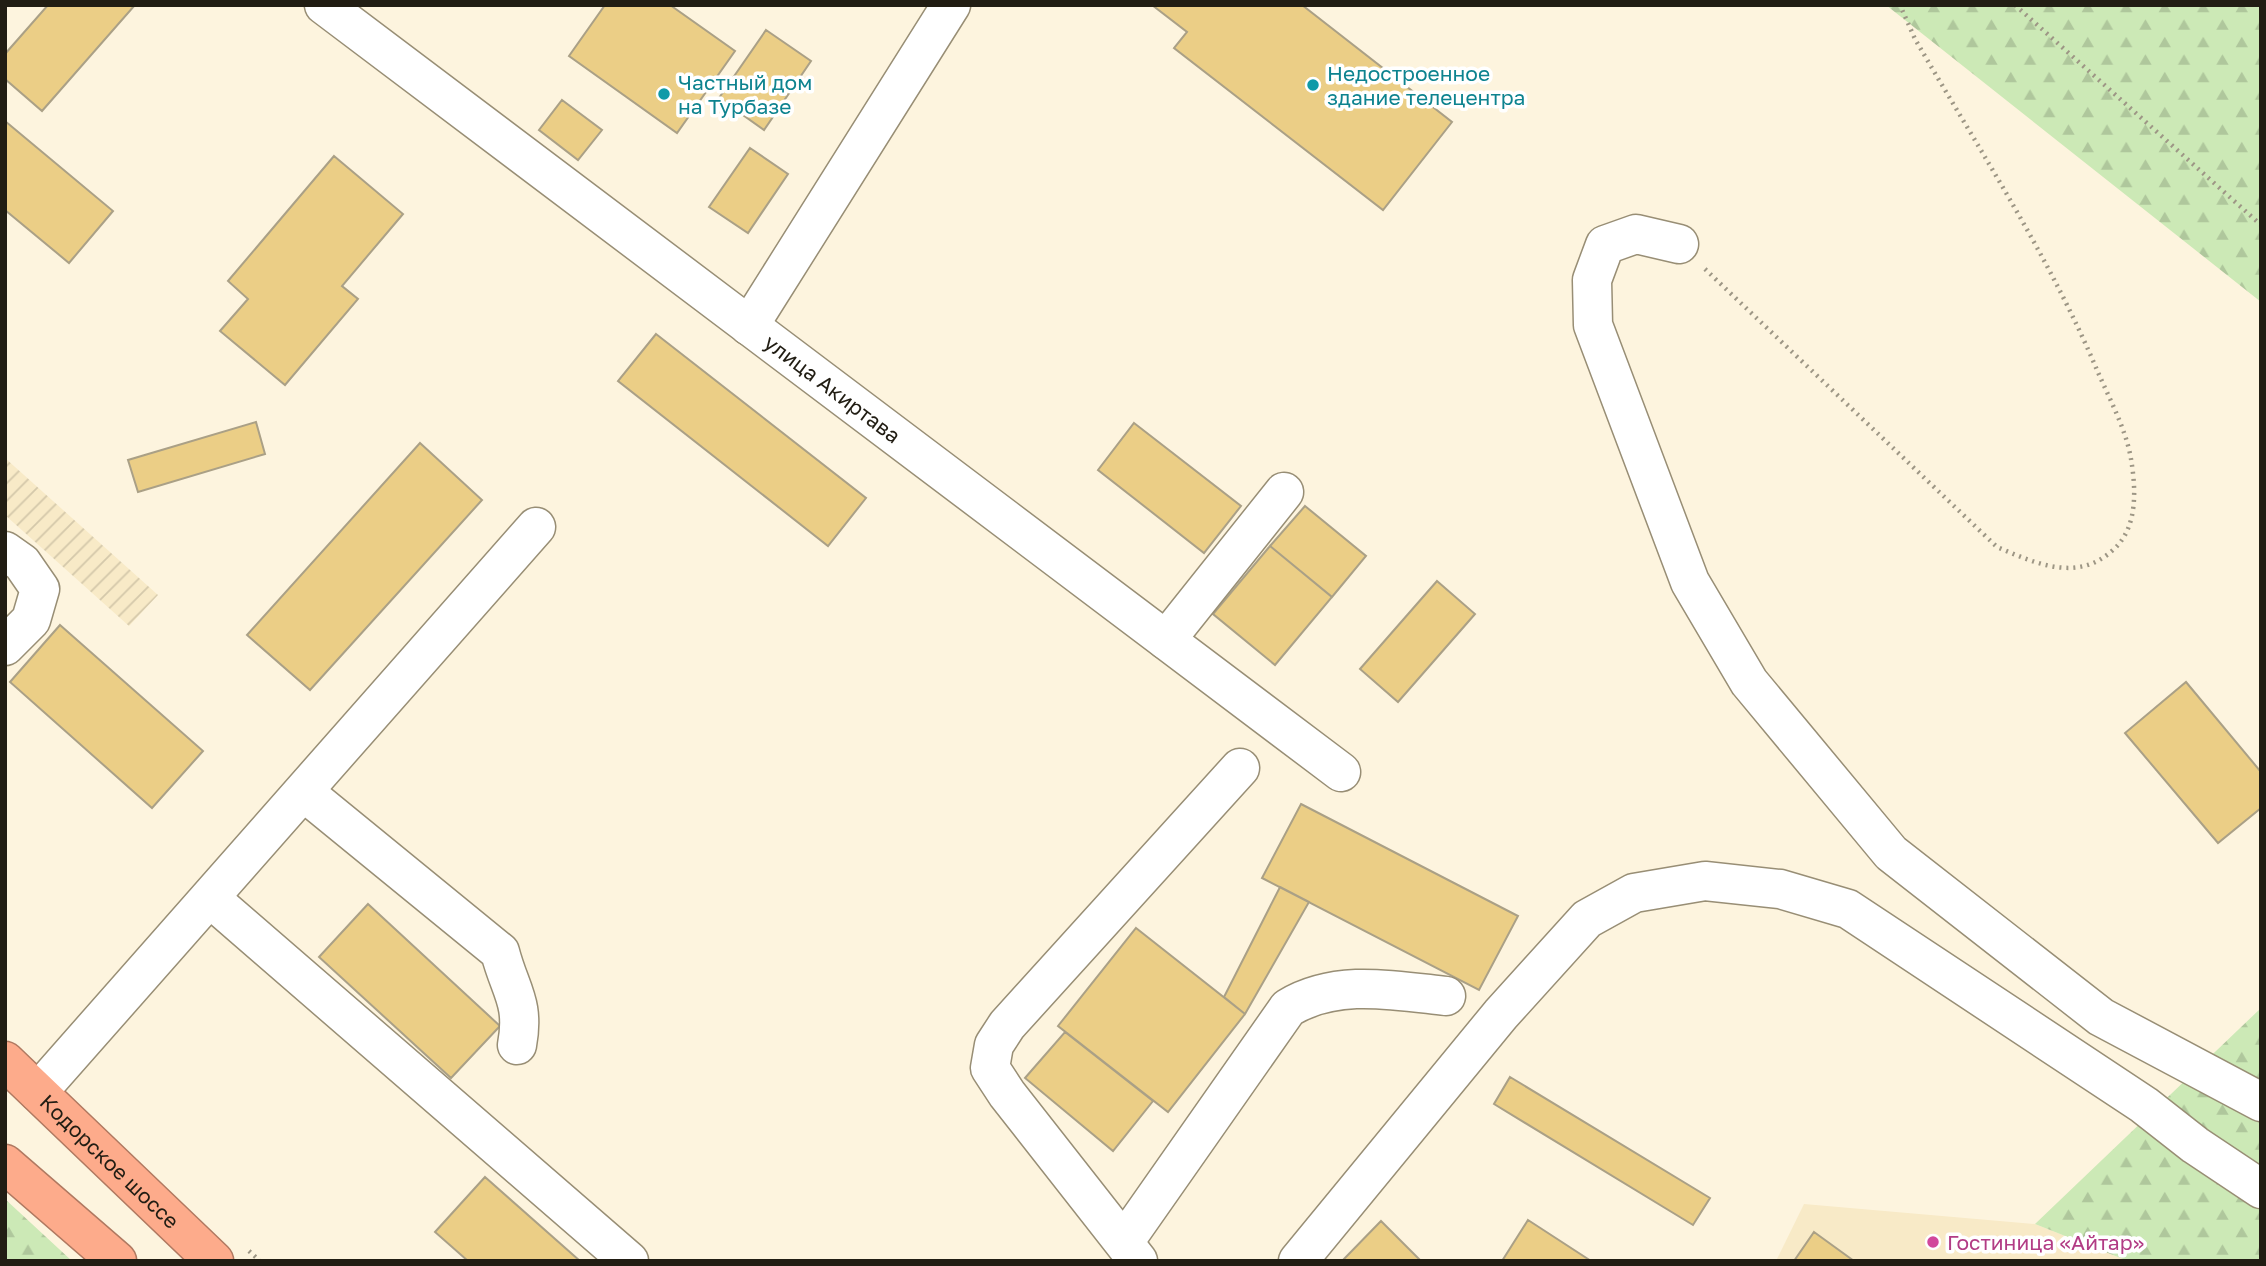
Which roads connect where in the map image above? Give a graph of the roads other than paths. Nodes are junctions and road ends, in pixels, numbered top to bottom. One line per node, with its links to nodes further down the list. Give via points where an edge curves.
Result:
1 (324, 5): 4 (street, улица Акиртава)
2 (951, 5): 4 (street)
3 (1679, 244): 18 (street, via 1636,234 1605,245 1592,280 1593,325 1690,582 1749,682 1891,853 2101,1017)
4 (748, 326): 8 (street, улица Акиртава)
5 (1284, 492): 8 (street)
6 (536, 527): 12 (street)
7 (5, 551): 9 (street, via 22,563 40,589 31,620)
8 (1166, 640): 11 (street, улица Акиртава)
9 (5, 646)
10 (1240, 768): 21 (street, via 1007,1025 994,1045 990,1068)
11 (1341, 772)
12 (304, 792): 13 (street); 15 (street, via 500,952 518,998 521,1023)
13 (210, 898): 17 (street); 24 (street)
14 (1446, 996): 21 (street, via 1346,989 1310,995 1288,1008)
15 (517, 1045)
16 (5, 1061): 17 (highway, Кодорское шоссе)
17 (38, 1092): 23 (highway, Кодорское шоссе)
18 (2261, 1102)
19 (5, 1164): 22 (highway)
20 (2261, 1189): 25 (street, via 2144,1105 1848,909 1780,889 1705,881 1634,894 1587,919 1501,1014)
21 (1131, 1251)
22 (117, 1261)
23 (214, 1261)
24 (629, 1261)
25 (1298, 1261)

